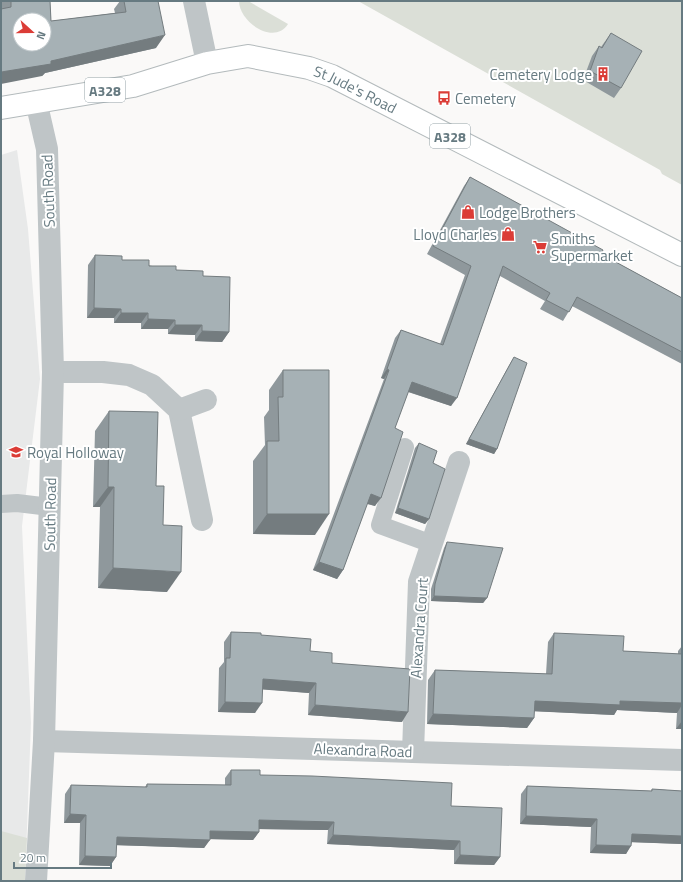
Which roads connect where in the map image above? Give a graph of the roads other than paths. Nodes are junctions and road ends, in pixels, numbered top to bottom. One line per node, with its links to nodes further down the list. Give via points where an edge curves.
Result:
1 (194, 1): 2 (street)
2 (207, 63): 3 (main road, St Jude's Road / A328, via 133,86); 5 (main road, St Jude's Road / A328, via 248,56 309,68 332,76)
3 (36, 101): 4 (main road, St Jude's Road / A328); 6 (street, South Road, via 47,149)
4 (1, 108)
5 (682, 255)
6 (53, 372): 8 (street, via 129,375 152,385); 12 (street, South Road)
7 (206, 400): 8 (street)
8 (179, 410): 13 (street)
9 (405, 447): 14 (lane, via 380,525)
10 (459, 462): 14 (street, Alexandra Court)
11 (1, 504): 12 (lane)
12 (50, 507): 15 (street, South Road)
13 (202, 520)
14 (432, 544): 16 (street, Alexandra Court, via 419,582)
15 (44, 741): 16 (street, Alexandra Road); 18 (street, South Road)
16 (413, 752): 17 (street, Alexandra Road)
17 (682, 760)
18 (36, 881)

